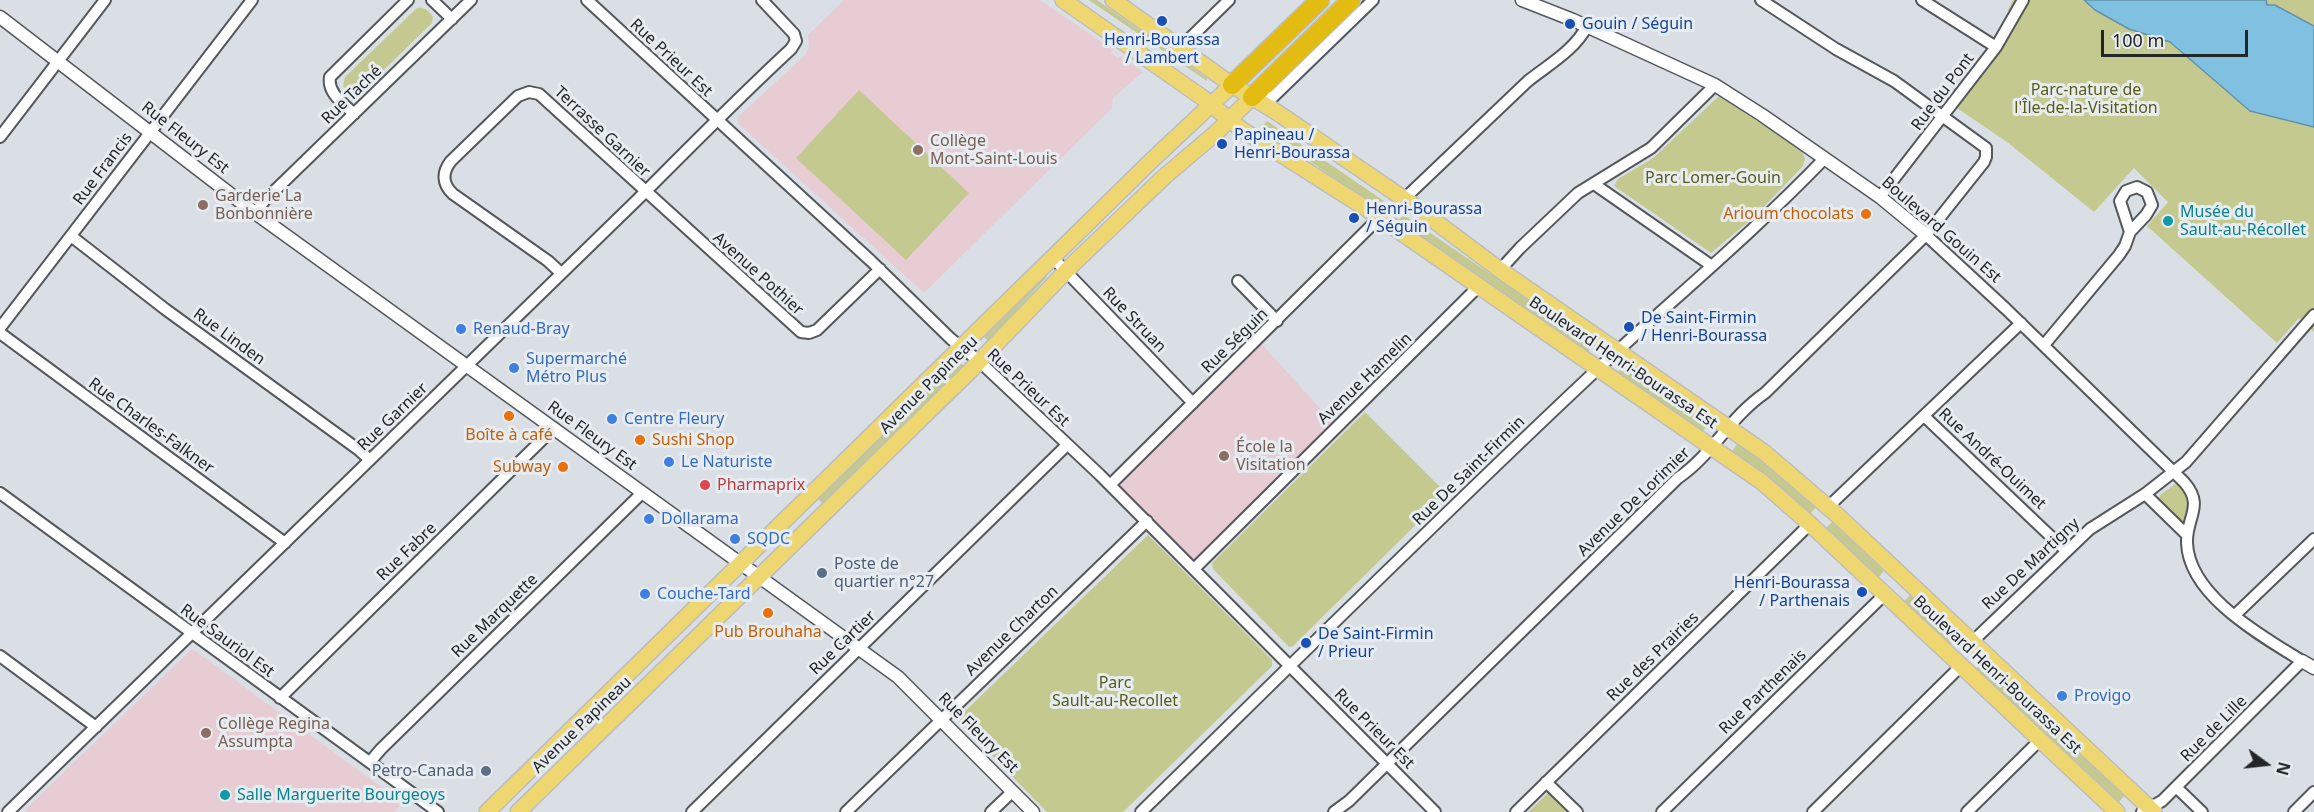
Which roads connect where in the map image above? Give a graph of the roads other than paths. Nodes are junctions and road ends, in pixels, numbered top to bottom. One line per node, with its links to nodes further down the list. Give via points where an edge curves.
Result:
1 (105, 0): 23 (street)
2 (252, 0): 32 (street, Rue Francis)
3 (408, 0): 28 (street, via 330,77 331,91)
4 (432, 0): 19 (street)
5 (471, 0): 19 (street, Rue Taché)
6 (587, 0): 30 (street, Rue Prieur Est)
7 (762, 0): 30 (street, Rue Garnier, via 796,40)
8 (1063, 0): 27 (main road, Boulevard Henri-Bourassa Est)
9 (1113, 0): 22 (main road, Boulevard Henri-Bourassa Est)
10 (1229, 0): 22 (street)
11 (1320, 0): 24 (highway)
12 (1351, 0): 26 (highway)
13 (1373, 0): 26 (street, via 1273,97)
14 (1522, 0): 20 (street, Boulevard Gouin Est)
15 (1761, 0): 29 (street, via 1836,50 1894,81)
16 (1922, 0): 21 (street)
17 (2023, 0): 21 (street, Rue du Pont)
18 (0, 17): 23 (street, Rue Fleury Est)
19 (452, 19): 28 (street, Rue Taché)
20 (1587, 26): 25 (street, Boulevard Gouin Est); 38 (street, via 1547,68 1528,81)
21 (1996, 47): 29 (street, Rue du Pont)
22 (1180, 48): 24 (main road, Boulevard Henri-Bourassa Est)
23 (58, 62): 32 (street, Rue Fleury Est); 33 (street)
24 (1232, 85): 26 (main road, Boulevard Henri-Bourassa Est); 27 (main road, Avenue Papineau)
25 (1715, 85): 34 (street, Boulevard Gouin Est); 35 (street, via 1651,148)
26 (1252, 97): 31 (main road, Avenue Papineau); 38 (main road, Boulevard Henri-Bourassa Est)
27 (1212, 105): 31 (main road, Boulevard Henri-Bourassa Est); 44 (main road, Avenue Papineau)
28 (354, 114): 39 (street, Rue Taché)
29 (1944, 117): 37 (street, Rue du Pont); 42 (street, Avenue De Lorimier, via 1986,148 1986,157)
30 (717, 120): 36 (street, Rue Garnier); 46 (street, Rue Prieur Est)
31 (1229, 120): 40 (main road, Boulevard Henri-Bourassa Est); 48 (main road, Avenue Papineau)
32 (150, 132): 39 (street, Rue Fleury Est); 43 (street, Rue Francis)
33 (0, 137)
34 (1824, 159): 37 (street, Boulevard Gouin Est); 45 (street, Rue De Saint-Firmin)
35 (1594, 184): 45 (street); 47 (street, via 1578,193)
36 (645, 192): 46 (street, Avenue Pothier, via 804,333 817,330); 49 (street, Rue Garnier); 49 (street, Terrasse Garnier, via 539,94 518,96 451,161 444,177 450,191)
37 (1880, 197): 42 (street, Boulevard Gouin Est)
38 (1404, 199): 47 (main road, Boulevard Henri-Bourassa Est)
39 (255, 213): 61 (street, Rue Fleury Est)
40 (1379, 218): 51 (main road, Boulevard Henri-Bourassa Est); 53 (street, Rue Séguin)
41 (2130, 232): 57 (street, via 2119,255)
42 (1926, 235): 54 (street, Boulevard Gouin Est); 65 (street, Avenue De Lorimier)
43 (71, 236): 55 (street, Rue Francis); 69 (street, Rue Linden)
44 (1053, 258): 48 (street, Rue Struan); 58 (main road, Avenue Papineau)
45 (1712, 266): 59 (street, Rue De Saint-Firmin)
46 (880, 269): 58 (street, Rue Prieur Est)
47 (1500, 270): 59 (main road, Boulevard Henri-Bourassa Est)
48 (1066, 272): 60 (main road, Avenue Papineau); 63 (street, Rue Struan)
49 (561, 273): 61 (street, Rue Garnier)
50 (1238, 281): 53 (street)
51 (1479, 286): 62 (main road, Boulevard Henri-Bourassa Est); 83 (street, Avenue Hamelin)
52 (2314, 315): 70 (street, Rue De Martigny)
53 (1277, 321): 63 (street, Rue Séguin)
54 (2021, 323): 57 (street, Boulevard Gouin Est); 64 (street)
55 (0, 328)
56 (0, 333): 80 (street, Rue Charles-Falkner)
57 (2043, 345): 70 (street, Boulevard Gouin Est)
58 (962, 348): 60 (street, Rue Prieur Est); 82 (main road, Avenue Papineau)
59 (1617, 351): 62 (street, Rue De Saint-Firmin); 65 (main road, Boulevard Henri-Bourassa Est)
60 (979, 362): 67 (street, Rue Prieur Est); 84 (main road, Avenue Papineau)
61 (467, 366): 66 (street, Rue Fleury Est); 69 (street, Rue Garnier)
62 (1598, 368): 68 (main road, Boulevard Henri-Bourassa Est); 92 (street, Rue De Saint-Firmin)
63 (1194, 403): 71 (street, Rue Séguin)
64 (1924, 416): 75 (street); 81 (street, Rue André-Ouimet)
65 (1728, 426): 68 (street, Avenue De Lorimier); 75 (main road, Boulevard Henri-Bourassa Est)
66 (554, 428): 73 (street, Rue Fleury Est); 95 (street, Rue Fabre)
67 (1067, 445): 71 (street, Rue Prieur Est); 89 (street, Rue Cartier)
68 (1712, 446): 77 (main road, Boulevard Henri-Bourassa Est); 100 (street, Avenue De Lorimier)
69 (370, 460): 80 (street, Rue Garnier)
70 (2175, 472): 74 (street, Rue De Martigny); 78 (street, Boulevard Gouin Est, via 2194,500)
71 (1110, 485): 76 (street, Rue Prieur Est)
72 (0, 493): 87 (street, Rue Sauriol Est)
73 (642, 493): 82 (street, Rue Fleury Est); 99 (street, Rue Marquette)
74 (2145, 494): 78 (street); 81 (street, Rue De Martigny, via 2097,523)
75 (1828, 507): 88 (main road, Boulevard Henri-Bourassa Est)
76 (1147, 521): 83 (street, Rue Prieur Est); 96 (street, Avenue Charton)
77 (1810, 524): 85 (main road, Boulevard Henri-Bourassa Est); 101 (street, Rue des Prairies)
78 (2187, 535): 86 (street, Boulevard Gouin Est, via 2197,576)
79 (2314, 539): 86 (street)
80 (285, 543): 87 (street, Rue Garnier)
81 (2066, 550): 88 (street, Rue De Martigny)
82 (740, 564): 84 (street, Rue Fleury Est); 108 (main road, Avenue Papineau)
83 (1194, 569): 92 (street, Rue Prieur Est)
84 (758, 578): 89 (street, Rue Fleury Est); 109 (main road, Avenue Papineau)
85 (1885, 594): 93 (main road, Boulevard Henri-Bourassa Est); 119 (street, Rue Parthenais)
86 (2235, 615): 91 (street, Boulevard Gouin Est)
87 (192, 634): 95 (street, Rue Sauriol Est); 97 (street, Rue Garnier)
88 (1972, 642): 105 (main road, Boulevard Henri-Bourassa Est)
89 (859, 648): 96 (street, Rue Fleury Est, via 898,677); 110 (street, Rue Cartier)
90 (2, 655): 97 (street)
91 (2302, 661): 94 (street, Boulevard Gouin Est); 102 (street, Rue de Lille)
92 (1290, 666): 100 (street, Rue Prieur Est); 114 (street, Rue De Saint-Firmin)
93 (1960, 666): 98 (main road, Boulevard Henri-Bourassa Est); 120 (street)
94 (2314, 668)
95 (280, 698): 99 (street, Rue Sauriol Est)
96 (942, 719): 103 (street, Rue Fleury Est); 111 (street, Avenue Charton)
97 (96, 727): 106 (street, Rue Garnier)
98 (2040, 740): 121 (street); 122 (main road, Boulevard Henri-Bourassa Est)
99 (370, 762): 107 (street, Rue Sauriol Est)
100 (1386, 762): 115 (street, Avenue De Lorimier); 116 (street, Rue Prieur Est)
101 (1546, 782): 117 (street, Rue des Prairies); 118 (street)
102 (2176, 787): 105 (street, Rue de Lille); 123 (street)
103 (1012, 792): 112 (street); 113 (street, Rue Fleury Est)
104 (2314, 792): 124 (street)
105 (2149, 811)
106 (8, 812)
107 (438, 812)
108 (487, 812)
109 (518, 812)
110 (692, 812)
111 (846, 812)
112 (991, 812)
113 (1033, 812)
114 (1141, 812)
115 (1334, 812)
116 (1435, 812)
117 (1516, 812)
118 (1577, 812)
119 (1662, 812)
120 (1812, 812)
121 (1968, 812)
122 (2117, 812)
123 (2202, 812)
124 (2294, 812)

